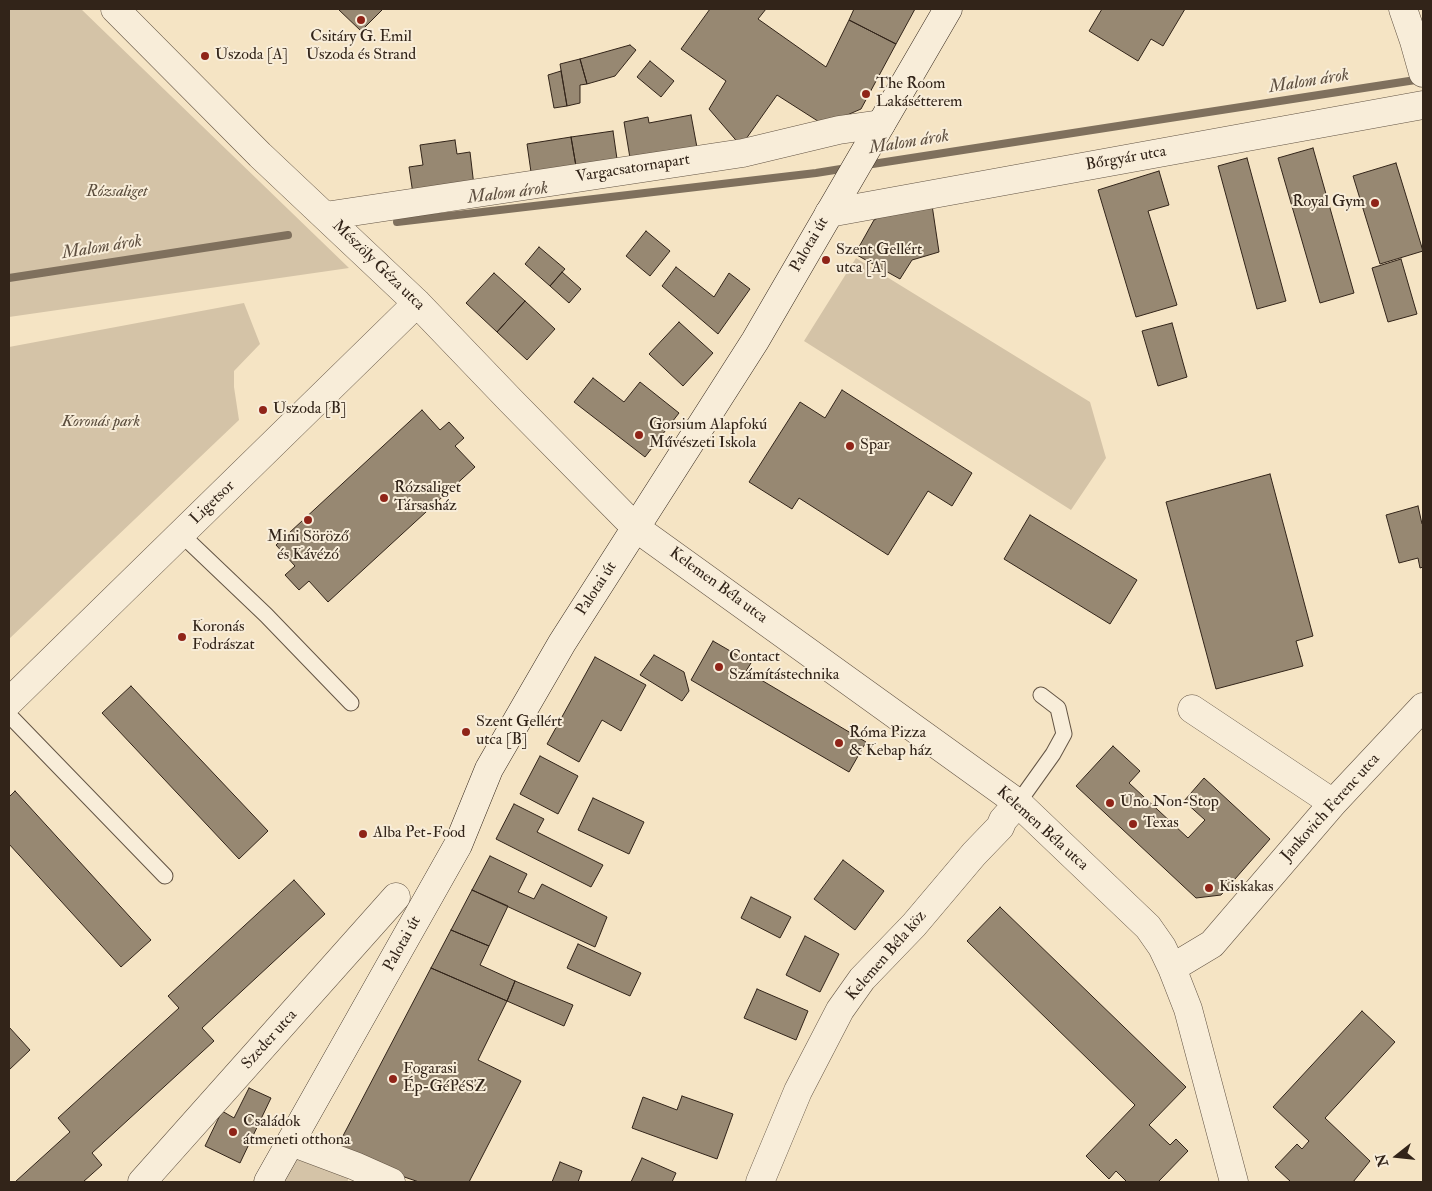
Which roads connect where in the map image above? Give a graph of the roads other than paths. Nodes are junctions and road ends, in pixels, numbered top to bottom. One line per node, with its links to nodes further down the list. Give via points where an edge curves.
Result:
1 (115, 9): 8 (street, Mészöly Géza utca)
2 (948, 9): 6 (street, Palotai út)
3 (1403, 9): 4 (street)
4 (1421, 55)
5 (1423, 105): 7 (street, Bőrgyár utca)
6 (875, 134): 7 (street, Palotai út); 8 (street, Vargacsatornapart, via 840,130 743,153)
7 (833, 206): 10 (street, Palotai út, via 755,341)
8 (325, 216): 9 (street, Mészöly Géza utca)
9 (417, 303): 10 (street, Mészöly Géza utca); 11 (street, Ligetsor)
10 (636, 528): 18 (street, Kelemen Béla utca); 23 (street, Palotai út, via 562,643 489,769 458,845)
11 (181, 534): 13 (street, Ligetsor); 14 (lane)
12 (1041, 696): 18 (lane, via 1058,708 1064,734)
13 (9, 702)
14 (351, 703)
15 (1423, 706): 19 (street, Jankovich Ferenc utca)
16 (1192, 709): 19 (street)
17 (9, 715): 20 (lane)
18 (1018, 803): 22 (street, Kelemen Béla utca, via 1148,927); 28 (street, Kelemen Béla köz, via 914,925 862,979 840,1010 798,1092)
19 (1333, 803): 22 (street, Jankovich Ferenc utca, via 1212,944)
20 (166, 876)
21 (396, 897): 25 (street, Szeder utca)
22 (1172, 968): 29 (street, Kelemen Béla utca, via 1188,1009)
23 (291, 1142): 24 (street); 26 (street, Palotai út)
24 (351, 1174): 27 (street)
25 (142, 1182)
26 (268, 1182)
27 (391, 1182)
28 (760, 1182)
29 (1234, 1182)

